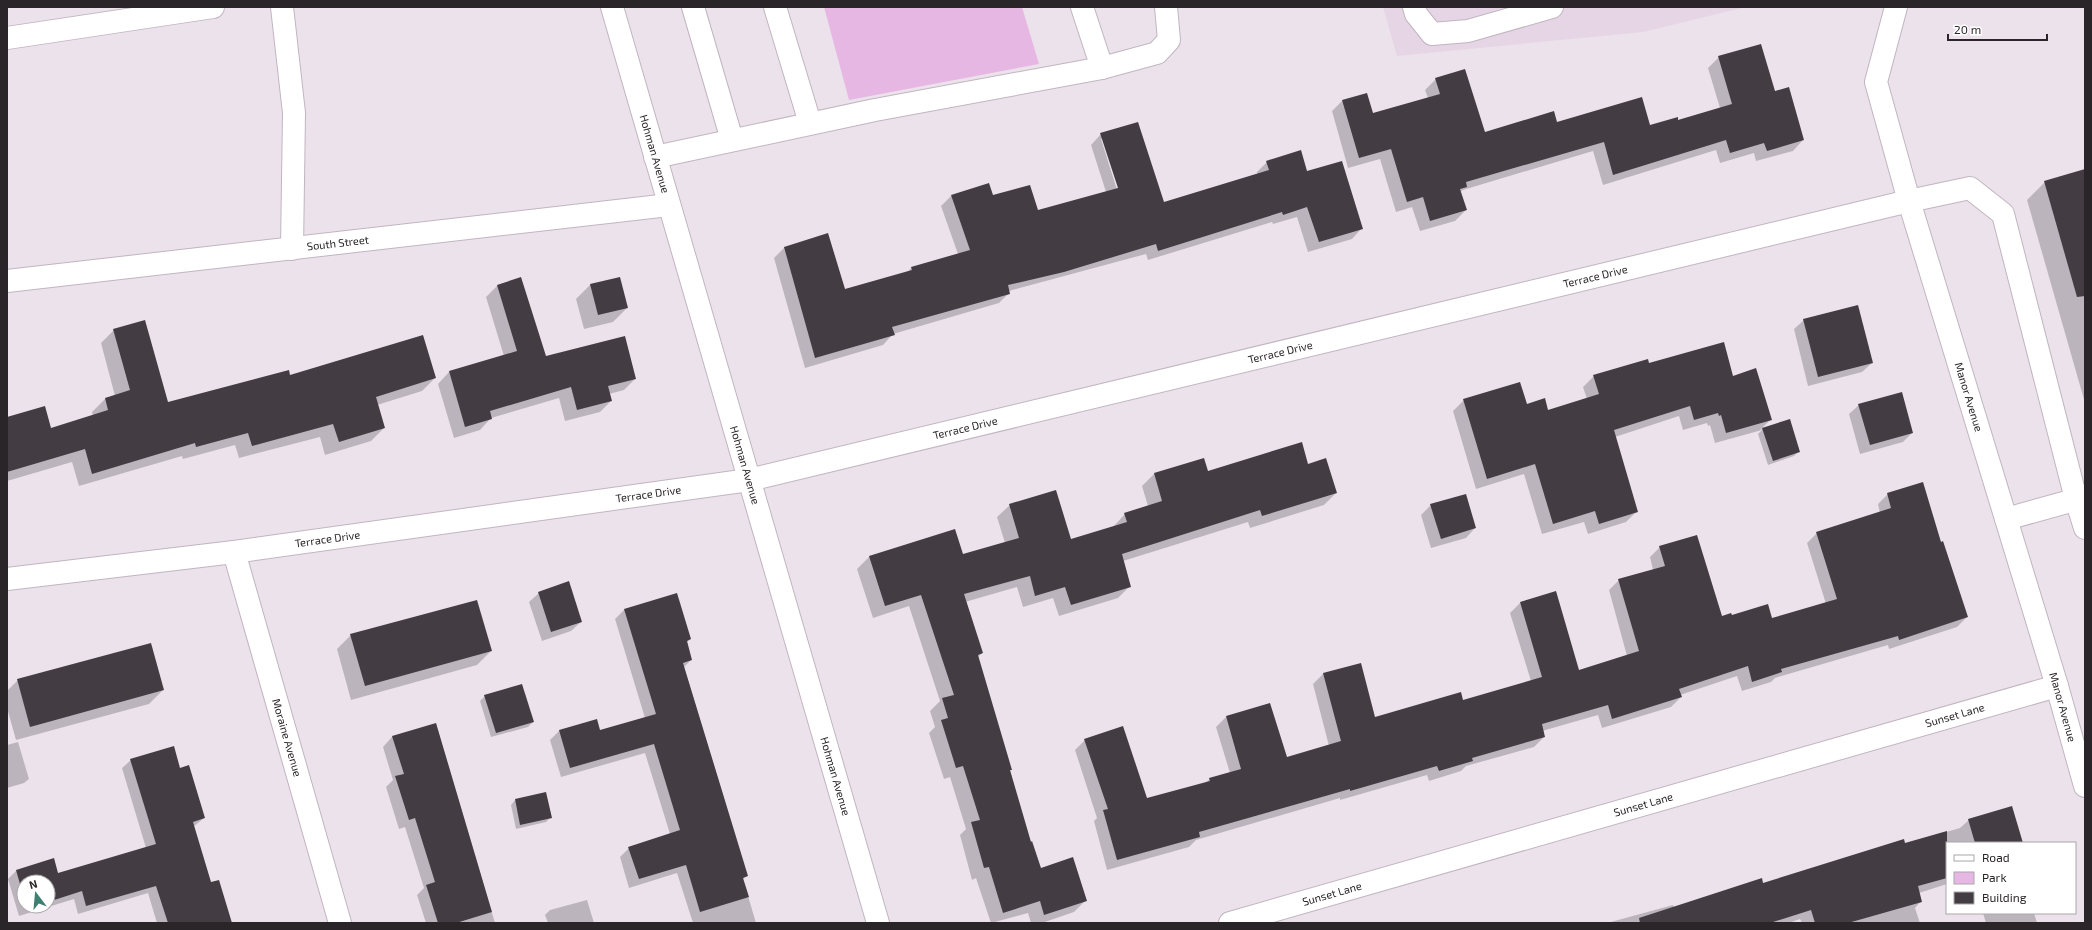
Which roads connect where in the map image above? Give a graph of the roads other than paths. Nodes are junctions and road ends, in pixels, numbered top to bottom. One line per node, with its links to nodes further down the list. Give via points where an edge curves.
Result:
1 (213, 7): 11 (street)
2 (282, 7): 18 (street, via 294,113)
3 (612, 7): 15 (street, Hohman Avenue)
4 (693, 7): 14 (street)
5 (775, 7): 13 (street)
6 (1082, 7): 12 (street)
7 (1166, 7): 12 (street, via 1169,40 1157,54)
8 (1414, 7): 9 (street, via 1416,14 1432,34 1468,32)
9 (1552, 7)
10 (1896, 7): 16 (street, Manor Avenue, via 1876,82)
11 (7, 38)
12 (1102, 68): 13 (street)
13 (810, 123): 14 (street)
14 (732, 140): 15 (street)
15 (655, 157): 17 (street, Hohman Avenue)
16 (1909, 201): 20 (street, Terrace Drive); 21 (street, Terrace Drive, via 1970,188 2003,214); 22 (street, Manor Avenue)
17 (669, 206): 18 (street, South Street); 20 (street, Hohman Avenue)
18 (292, 249): 19 (street, South Street)
19 (7, 281)
20 (749, 480): 24 (street, Terrace Drive); 29 (street, Hohman Avenue)
21 (2080, 498): 22 (street); 23 (street)
22 (2006, 519): 26 (street, Manor Avenue)
23 (2085, 528)
24 (234, 552): 25 (street, Terrace Drive); 28 (street, Moraine Avenue)
25 (7, 579)
26 (2057, 686): 27 (street, Manor Avenue); 30 (street, Sunset Lane)
27 (2085, 786)
28 (340, 923)
29 (878, 923)
30 (1230, 923)

